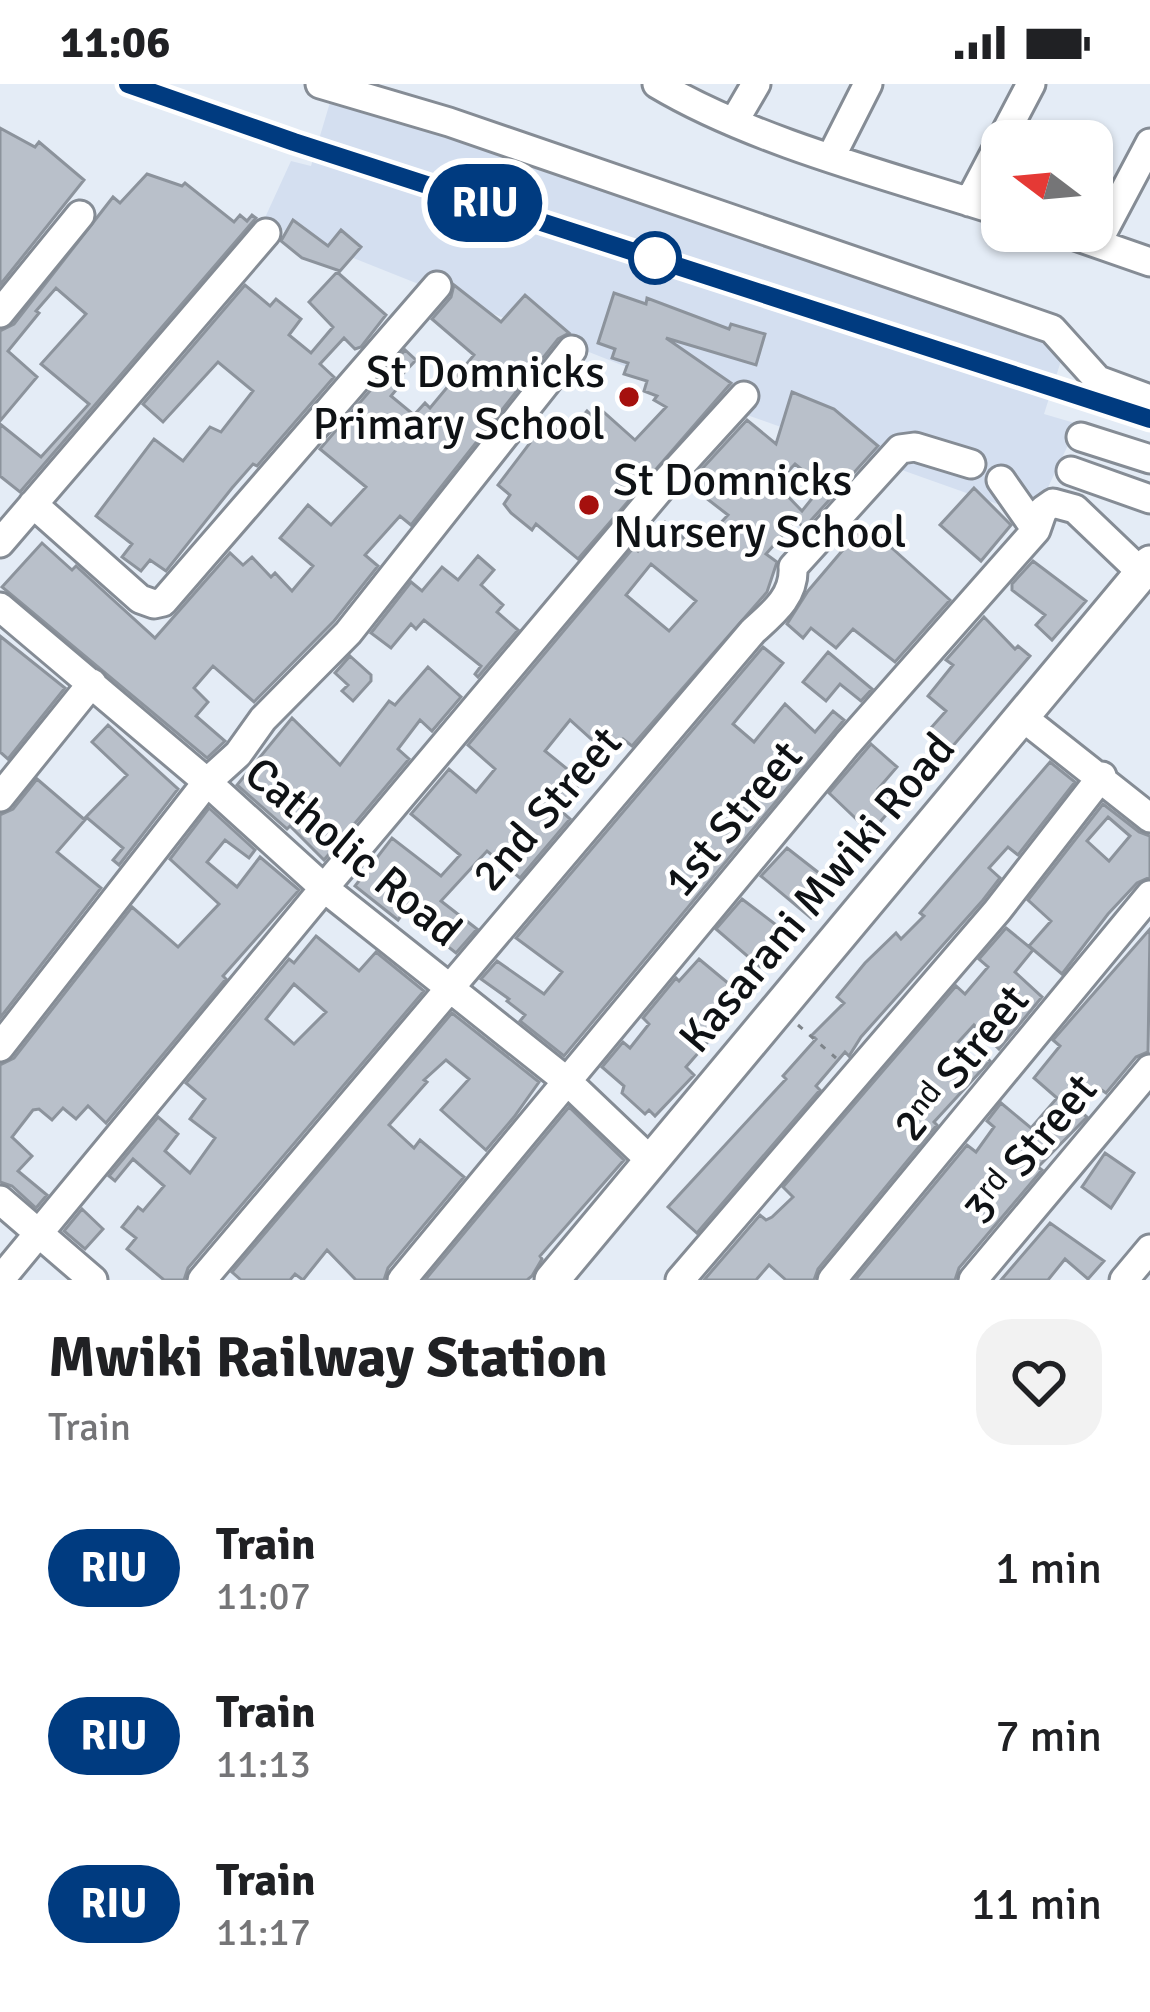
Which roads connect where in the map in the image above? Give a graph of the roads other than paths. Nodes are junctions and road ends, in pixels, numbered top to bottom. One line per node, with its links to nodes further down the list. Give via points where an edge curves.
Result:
1 (320, 84): 20 (street, via 1052,329 1098,380)
2 (657, 84): 6 (street)
3 (756, 84): 6 (street)
4 (868, 84): 8 (street)
5 (1031, 84): 9 (street)
6 (735, 120): 8 (street)
7 (1150, 142): 11 (street)
8 (831, 157): 9 (street)
9 (969, 202): 10 (street)
10 (981, 206)
11 (1113, 213)
12 (80, 215): 17 (street)
13 (266, 233): 27 (street)
14 (1113, 249): 15 (street)
15 (1150, 262)
16 (437, 286): 27 (street, via 163,602 140,599)
17 (0, 313)
18 (572, 350): 35 (street, via 348,633)
19 (744, 396): 38 (street)
20 (1150, 399)
21 (1082, 437): 22 (street)
22 (1150, 459)
23 (971, 464): 40 (street, 2nd Street, via 900,448 793,567 794,583 779,607)
24 (1071, 471): 26 (street)
25 (1001, 480): 28 (street)
26 (1150, 500)
27 (33, 504): 29 (street)
28 (1036, 530): 30 (street, 1st Street, via 1043,510 1064,503); 43 (street, 1st Street)
29 (0, 543)
30 (1146, 568): 33 (main road, Kasarani Mwiki Road)
31 (0, 607): 32 (street, Catholic Road)
32 (92, 683): 35 (street, Catholic Road); 36 (street)
33 (1022, 716): 34 (street); 44 (main road, Kasarani Mwiki Road)
34 (1102, 776): 37 (street); 53 (street, via 998,911)
35 (207, 782): 38 (street, Catholic Road); 41 (street)
36 (0, 797)
37 (1150, 818)
38 (324, 888): 40 (street, Catholic Road); 46 (street)
39 (1150, 895): 54 (street, 2ⁿᵈ Street)
40 (449, 987): 43 (street, Catholic Road); 50 (street, 2nd Street)
41 (0, 1047)
42 (1150, 1070): 55 (street, 3ʳᵈ Street)
43 (568, 1082): 44 (street, Catholic Road); 51 (street, 1st Street)
44 (651, 1162): 52 (main road, Kasarani Mwiki Road)
45 (0, 1200): 46 (street)
46 (38, 1234): 48 (street); 49 (street)
47 (1150, 1250): 56 (street)
48 (0, 1280)
49 (93, 1280)
50 (202, 1280)
51 (403, 1280)
52 (552, 1280)
53 (680, 1280)
54 (832, 1280)
55 (973, 1280)
56 (1124, 1280)

